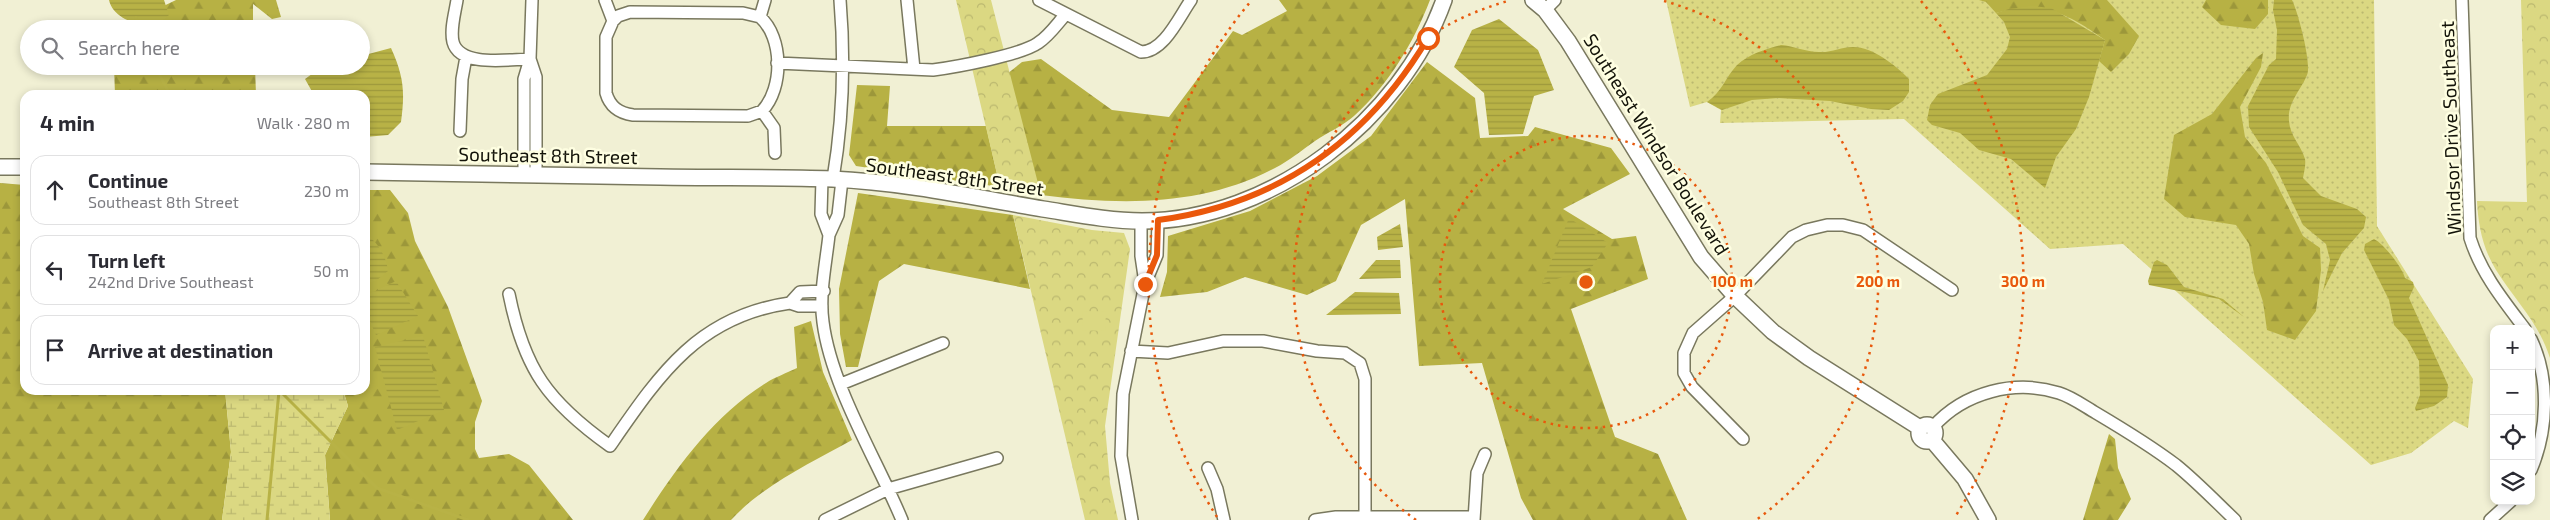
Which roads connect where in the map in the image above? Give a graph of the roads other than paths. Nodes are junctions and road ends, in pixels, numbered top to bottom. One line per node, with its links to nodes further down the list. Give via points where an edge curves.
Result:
1 (457, 0): 16 (street, via 453,41 459,53)
2 (532, 0): 17 (street)
3 (605, 0): 15 (street)
4 (765, 0): 14 (street)
5 (840, 0): 19 (street)
6 (907, 0): 20 (street)
7 (1039, 0): 13 (street)
8 (1191, 0): 13 (street, via 1162,42 1148,52 1132,50)
9 (1444, 0): 29 (street, Southeast 8th Street, via 1428,38 1396,86 1365,122 1334,150 1294,176 1234,204 1195,215)
10 (1533, 0): 12 (street, Southeast Windsor Boulevard)
11 (2462, 0): 39 (street, Windsor Drive Southeast, via 2470,238 2486,276)
12 (1550, 5): 36 (street, Southeast Windsor Boulevard, via 1701,257)
13 (1065, 15): 20 (street, via 1039,43 1021,51 952,68)
14 (760, 17): 15 (street, via 630,12); 18 (street, via 772,32)
15 (613, 21): 21 (street, via 606,37 606,93 613,107 619,111 633,115 748,116)
16 (466, 57): 17 (street, via 479,60); 22 (street)
17 (530, 59): 27 (street, via 524,79)
18 (777, 63): 19 (street); 21 (street, via 771,98)
19 (843, 66): 20 (street); 28 (street, via 840,137)
20 (914, 69)
21 (762, 111): 23 (street, via 774,128)
22 (460, 131)
23 (775, 153)
24 (0, 167): 25 (street)
25 (20, 167)
26 (370, 172): 27 (street, Southeast 8th Street)
27 (530, 175): 28 (street, Southeast 8th Street)
28 (833, 180): 30 (street, Southeast 8th Street); 31 (street, via 838,215); 31 (street, via 821,214)
29 (1158, 220): 30 (street, Southeast 8th Street); 32 (street, via 1157,255)
30 (1142, 221): 32 (street, via 1141,256)
31 (828, 235): 34 (street)
32 (1145, 284): 42 (street)
33 (1952, 290): 36 (street, via 1863,230 1827,225 1792,237)
34 (824, 291): 37 (street, via 800,292); 38 (street)
35 (509, 294): 37 (street, via 520,340 544,388 583,426 610,446 654,382 689,347 733,320)
36 (1735, 296): 44 (street, Southeast Windsor Boulevard, via 1772,332); 45 (street, via 1693,333 1686,345 1683,362 1684,373 1692,387)
37 (790, 303): 38 (street)
38 (822, 306): 43 (street, via 826,341)
39 (2522, 325)
40 (942, 343): 43 (street)
41 (2535, 350): 48 (street, via 2541,367 2545,413)
42 (1130, 351): 52 (street, via 1168,353 1223,341 1263,341 1345,353 1360,363 1365,379); 56 (street, via 1120,426 1123,476)
43 (841, 384): 50 (street)
44 (1928, 432): 59 (street, Southeast Windsor Boulevard, via 1965,479); 60 (street, via 1959,404 1978,395 2017,387 2060,393 2117,425 2176,466)
45 (1743, 439)
46 (1485, 454): 53 (street, via 1476,473)
47 (997, 458): 50 (street)
48 (2535, 460)
49 (1208, 468): 57 (street)
50 (888, 489): 54 (street); 55 (street)
51 (2507, 505): 61 (street)
52 (1365, 517): 53 (street); 58 (street)
53 (1474, 519)
54 (825, 520)
55 (902, 520)
56 (1132, 520)
57 (1224, 520)
58 (1315, 520)
59 (1988, 520)
60 (2235, 520)
61 (2490, 520)

